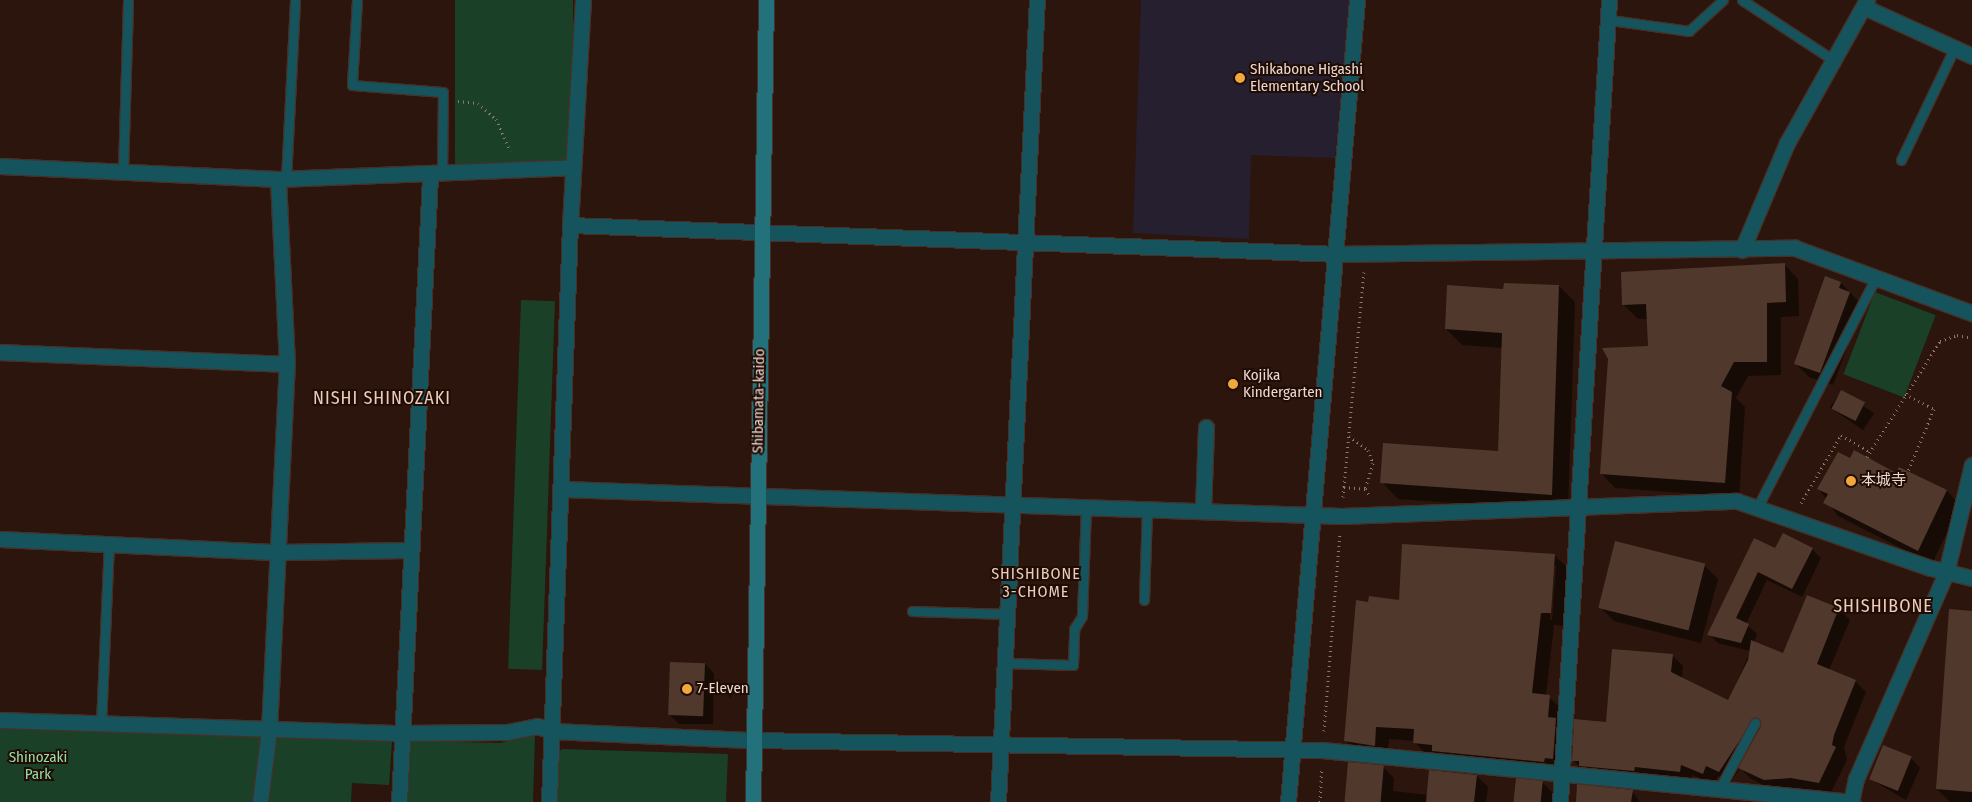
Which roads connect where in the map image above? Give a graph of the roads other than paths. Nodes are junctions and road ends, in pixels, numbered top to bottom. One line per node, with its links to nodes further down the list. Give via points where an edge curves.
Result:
1 (128, 0): 19 (lane)
2 (295, 0): 21 (lane)
3 (357, 0): 20 (lane, via 352,86 443,92)
4 (583, 0): 18 (street)
5 (766, 0): 23 (main road, Shibamata-kaido)
6 (1037, 0): 24 (street)
7 (1357, 0): 27 (street)
8 (1609, 0): 12 (street)
9 (1722, 0): 12 (lane, via 1689,31)
10 (1742, 0): 15 (lane)
11 (1865, 4): 13 (street); 15 (street)
12 (1610, 20): 26 (street)
13 (1954, 49): 14 (street); 16 (lane)
14 (1972, 56)
15 (1835, 61): 25 (street, via 1788,143)
16 (1901, 160)
17 (0, 166): 19 (street)
18 (572, 167): 20 (street); 22 (street)
19 (123, 170): 21 (street)
20 (436, 176): 21 (street); 45 (street)
21 (282, 179): 31 (street)
22 (570, 225): 23 (street); 34 (street)
23 (762, 233): 24 (street); 35 (main road, Shibamata-kaido)
24 (1025, 244): 27 (street); 36 (street)
25 (1742, 250): 26 (street); 28 (street, via 1795,248)
26 (1593, 253): 27 (street); 38 (street)
27 (1338, 254): 42 (street)
28 (1874, 279): 29 (street); 39 (lane)
29 (1972, 313)
30 (0, 352): 31 (street)
31 (287, 364): 46 (street)
32 (1206, 427): 41 (street)
33 (1972, 465): 47 (street)
34 (563, 489): 35 (street); 57 (street)
35 (757, 496): 36 (street); 59 (main road, Shibamata-kaido)
36 (1011, 502): 37 (street); 51 (street)
37 (1086, 506): 40 (street); 52 (lane, via 1082,616 1074,629 1073,665)
38 (1578, 507): 39 (street, via 1737,501); 42 (street, via 1451,515); 62 (street)
39 (1757, 508): 47 (street)
40 (1147, 509): 41 (street); 49 (lane)
41 (1203, 510): 42 (street)
42 (1313, 515): 61 (street)
43 (0, 538): 44 (street)
44 (109, 544): 46 (street); 55 (lane)
45 (409, 550): 46 (street); 58 (street)
46 (279, 552): 56 (street)
47 (1946, 573): 48 (street); 71 (street, via 1856,779)
48 (1972, 578)
49 (1144, 600)
50 (912, 611): 51 (lane)
51 (1008, 614): 52 (street)
52 (1006, 663): 60 (street)
53 (0, 720): 55 (street)
54 (1755, 723): 63 (lane)
55 (101, 725): 56 (street)
56 (269, 730): 58 (street); 64 (street)
57 (552, 731): 58 (street, via 537,726 507,732); 59 (street); 66 (street)
58 (402, 733): 65 (street)
59 (754, 740): 60 (street); 67 (main road, Shibamata-kaido)
60 (1000, 744): 61 (street); 68 (street)
61 (1293, 751): 62 (street); 69 (street)
62 (1561, 771): 63 (street); 70 (street)
63 (1720, 788): 71 (street)
64 (260, 802)
65 (399, 802)
66 (549, 802)
67 (754, 802)
68 (998, 802)
69 (1288, 802)
70 (1560, 802)
71 (1851, 802)

